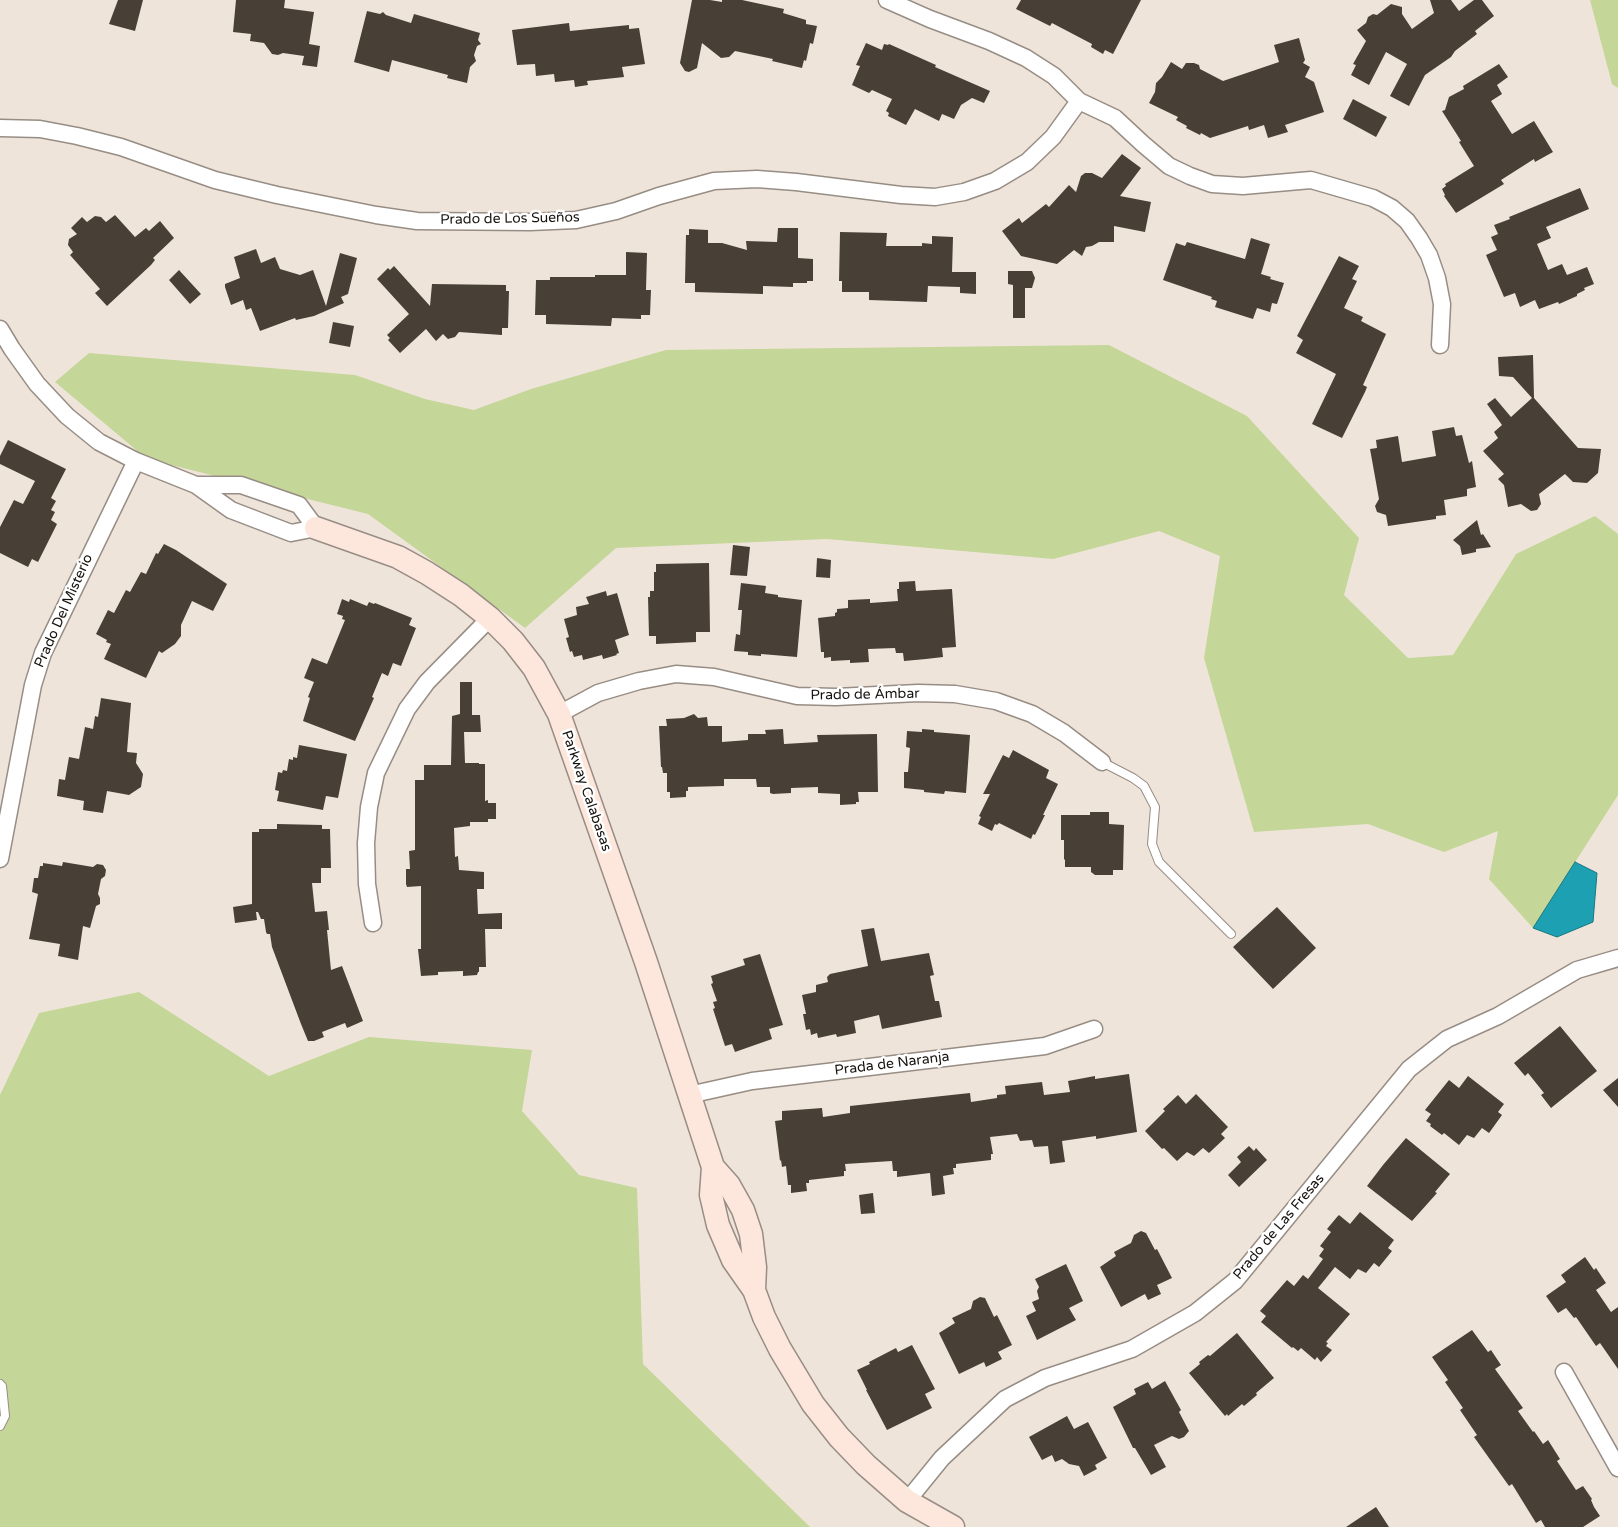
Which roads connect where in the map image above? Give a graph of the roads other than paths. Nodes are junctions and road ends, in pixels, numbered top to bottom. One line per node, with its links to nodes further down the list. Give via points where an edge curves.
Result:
1 (887, 0): 2 (street, via 1026,58 1054,76)
2 (1079, 101): 3 (street, Prado de Los Sueños, via 1053,137 1027,162 994,181 964,192 935,197 757,179 714,181 576,220 530,222 417,221 376,215 215,180 121,147 77,136 40,128); 5 (street, via 1115,118 1169,166 1212,184 1243,186 1311,180 1373,198 1392,208 1407,221 1429,255 1442,304)
3 (0, 128)
4 (0, 329): 6 (street, via 37,384 67,416 99,442)
5 (1440, 345)
6 (136, 460): 7 (street); 12 (street, Prado Del Misterio, via 43,652 33,685)
7 (196, 485): 8 (street, via 231,510 291,533); 8 (street, via 241,485 299,506)
8 (316, 528): 9 (street, Parkway Calabasas, via 398,557 461,595)
9 (490, 618): 10 (street, Parkway Calabasas, via 534,668); 13 (street, via 422,689 408,709 376,773 366,843 367,884)
10 (560, 714): 11 (street, Prado de Ámbar, via 598,693 676,674 714,677 797,696 955,694 996,701 1032,714); 17 (street, Parkway Calabasas)
11 (1102, 762): 14 (lane, via 1144,786 1155,807 1152,844 1159,862)
12 (0, 859)
13 (373, 922)
14 (1231, 934)
15 (1618, 958): 22 (street, Prado de Las Fresas, via 1577,970 1498,1016 1447,1039 1409,1069 1236,1280 1195,1313 1132,1349 1045,1378 1005,1399 942,1458)
16 (1094, 1029): 17 (street, Prada de Naranja, via 1045,1046 752,1081)
17 (689, 1095): 22 (street, Parkway Calabasas, via 713,1167 711,1195 718,1225 732,1260 754,1290 780,1350 813,1404 839,1437)
18 (1564, 1372): 21 (street)
19 (0, 1384): 20 (lane, via 5,1416)
20 (0, 1426)
21 (1618, 1468)
22 (907, 1501): 23 (street, Parkway Calabasas)
23 (952, 1527)

